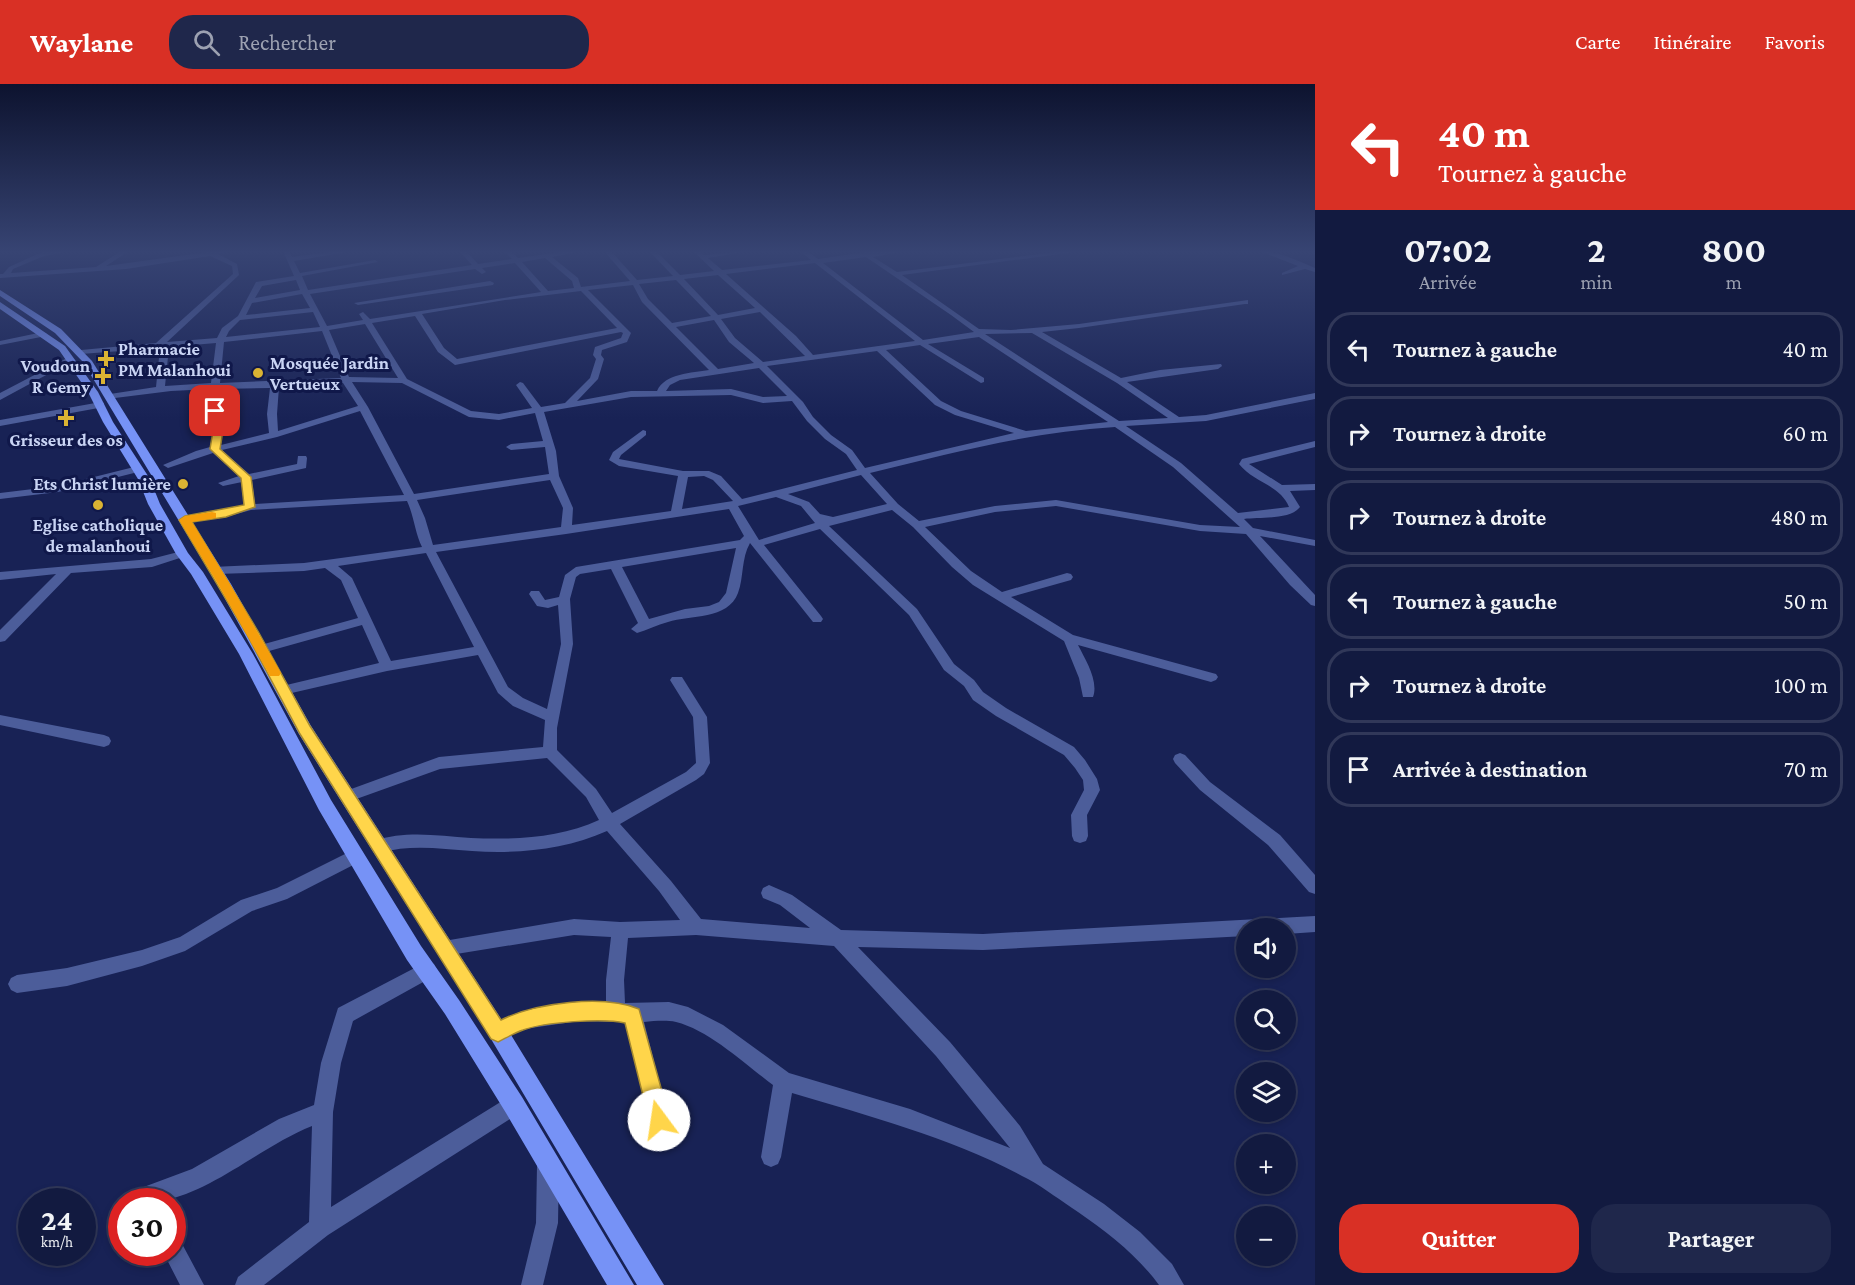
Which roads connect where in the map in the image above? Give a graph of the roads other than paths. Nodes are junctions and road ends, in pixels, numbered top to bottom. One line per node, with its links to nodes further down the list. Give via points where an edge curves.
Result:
1 (3, 307): 26 (main road)
2 (23, 307): 32 (main road, via 40,318)
3 (201, 307): 30 (street)
4 (246, 307): 19 (street)
5 (313, 307): 15 (street)
6 (360, 307): 20 (street)
7 (452, 307): 17 (street)
8 (599, 307): 23 (street)
9 (652, 307): 21 (street)
10 (707, 307): 18 (street)
11 (756, 307): 16 (street)
12 (877, 307): 28 (street)
13 (943, 307): 25 (street)
14 (1214, 307): 24 (street)
15 (314, 310): 19 (street); 22 (street)
16 (759, 310): 18 (street); 33 (street)
17 (417, 313): 20 (street); 23 (street, via 441,350 455,362)
18 (715, 317): 21 (street); 34 (street, via 732,340)
19 (241, 318): 27 (street, via 232,322)
20 (366, 321): 22 (street); 39 (street)
21 (671, 325): 36 (street)
22 (323, 329): 27 (street); 37 (street)
23 (623, 329): 50 (street, via 627,333 624,340 598,350 600,359 594,379)
24 (1032, 330): 25 (street); 40 (street)
25 (979, 332): 28 (street); 55 (street)
26 (43, 334): 29 (street); 32 (main road)
27 (220, 341): 30 (street); 43 (street)
28 (921, 342): 31 (street); 38 (street)
29 (0, 343)
30 (162, 345): 32 (street); 44 (street)
31 (880, 349): 33 (street); 57 (street, via 938,403)
32 (76, 356): 47 (street); 49 (main road)
33 (812, 359): 34 (street)
34 (761, 366): 36 (street); 48 (street)
35 (1218, 366): 40 (street)
36 (715, 371): 45 (street, via 667,383)
37 (346, 380): 39 (street); 41 (street); 51 (street)
38 (981, 380)
39 (404, 381): 52 (street, via 469,414 499,417)
40 (1120, 381): 53 (street)
41 (275, 385): 43 (street); 58 (street)
42 (520, 385): 52 (street)
43 (215, 386): 44 (street); 62 (street)
44 (160, 389): 49 (street)
45 (660, 395): 48 (street, via 731,392 763,400); 50 (street, via 631,394)
46 (1315, 396): 53 (street)
47 (0, 397)
48 (793, 398): 66 (street, via 828,437 849,452)
49 (105, 401): 54 (street); 65 (main road, via 121,444); 81 (main road)
50 (567, 405): 52 (street)
51 (363, 406): 58 (street); 75 (street)
52 (539, 411): 59 (street)
53 (1179, 421): 55 (street)
54 (0, 423)
55 (1118, 423): 57 (street); 80 (street, via 1177,465)
56 (642, 433): 67 (street, via 616,453 614,460)
57 (1025, 434): 66 (street)
58 (274, 435): 62 (street)
59 (548, 444): 61 (street); 68 (street)
60 (1315, 444): 72 (street, via 1246,461 1244,464 1261,478)
61 (511, 447)
62 (215, 449): 63 (street); 69 (street)
63 (168, 465)
64 (304, 466): 69 (street)
65 (138, 469): 74 (street, via 58,489); 89 (main road)
66 (863, 472): 73 (street); 77 (street)
67 (684, 474): 76 (street, via 712,476); 79 (street)
68 (554, 476): 75 (street); 84 (street, via 568,508)
69 (246, 477): 70 (street); 78 (street)
70 (223, 483)
71 (1315, 487): 72 (street)
72 (1282, 488): 80 (street, via 1294,503 1291,511)
73 (778, 495): 76 (street); 82 (street, via 804,501)
74 (0, 496)
75 (411, 498): 78 (street); 88 (street)
76 (736, 504): 79 (street); 86 (street)
77 (894, 506): 82 (street); 83 (street)
78 (250, 507): 81 (street)
79 (676, 514): 84 (street)
80 (1236, 516): 85 (street)
81 (185, 520): 93 (main road)
82 (824, 520): 86 (street); 118 (street, via 913,612 949,667 978,696 1069,751 1080,764 1092,790 1079,815)
83 (917, 525): 85 (street, via 995,509 1056,503 1200,528); 97 (street, via 979,582)
84 (566, 531): 88 (street)
85 (1250, 531): 87 (street); 99 (street)
86 (750, 541): 91 (street); 91 (street, via 737,555 730,598 724,604 641,627); 100 (street)
87 (1315, 543)
88 (429, 550): 90 (street); 105 (street)
89 (182, 554): 92 (street, via 162,562); 120 (main road, via 246,654)
90 (328, 564): 93 (street); 101 (street, via 346,578)
91 (615, 565): 98 (street, via 571,575)
92 (67, 570): 94 (street); 102 (street)
93 (216, 570): 104 (main road)
94 (0, 576)
95 (1066, 577): 97 (street)
96 (535, 594): 98 (street, via 541,603)
97 (1001, 596): 103 (street)
98 (564, 599): 111 (street, via 567,644)
99 (1315, 602)
100 (817, 619)
101 (366, 620): 104 (street); 106 (street)
102 (0, 638)
103 (1070, 638): 107 (street); 110 (street)
104 (262, 649): 109 (main road)
105 (481, 650): 106 (street); 111 (street, via 510,697)
106 (387, 666): 109 (street)
107 (1211, 677)
108 (677, 681): 117 (street, via 700,717 703,763 691,776)
109 (283, 690): 116 (main road)
110 (1088, 693)
111 (552, 717): 114 (street)
112 (3, 724): 113 (street)
113 (104, 741)
114 (550, 752): 116 (street, via 439,763); 117 (street, via 591,793)
115 (1180, 759): 121 (street, via 1205,786 1274,840)
116 (348, 796): 119 (main road)
117 (608, 821): 119 (street, via 556,841 484,845 393,842); 124 (street)
118 (1080, 836)
119 (380, 846): 127 (main road)
120 (356, 856): 128 (main road); 129 (street, via 281,894 247,906 185,943 77,974)
121 (1315, 887)
122 (769, 893): 126 (street, via 786,900)
123 (1315, 924): 126 (street, via 983,942)
124 (696, 927): 125 (street); 126 (street)
125 (620, 930): 127 (street, via 574,927); 130 (street, via 615,980)
126 (838, 938): 138 (street, via 943,1049 1013,1133)
127 (444, 948): 131 (main road)
128 (428, 970): 133 (main road); 134 (street, via 345,1015 331,1063)
129 (17, 984)
130 (625, 1013): 131 (street, via 579,1012 522,1020); 132 (street, via 662,1011 693,1018); 135 (street)
131 (498, 1032): 146 (main road)
132 (784, 1081): 136 (street); 138 (street, via 914,1120 974,1142)
133 (514, 1105): 137 (main road); 140 (street)
134 (323, 1113): 139 (street, via 286,1126 197,1178); 140 (street)
135 (659, 1120)
136 (771, 1157)
137 (548, 1161): 144 (street, via 547,1223); 145 (main road)
138 (1035, 1171): 147 (street, via 1123,1229 1161,1267)
139 (169, 1188)
140 (320, 1227): 143 (street)
141 (182, 1266): 142 (street)
142 (193, 1285)
143 (246, 1285)
144 (532, 1285)
145 (621, 1285)
146 (651, 1285)
147 (1173, 1285)

